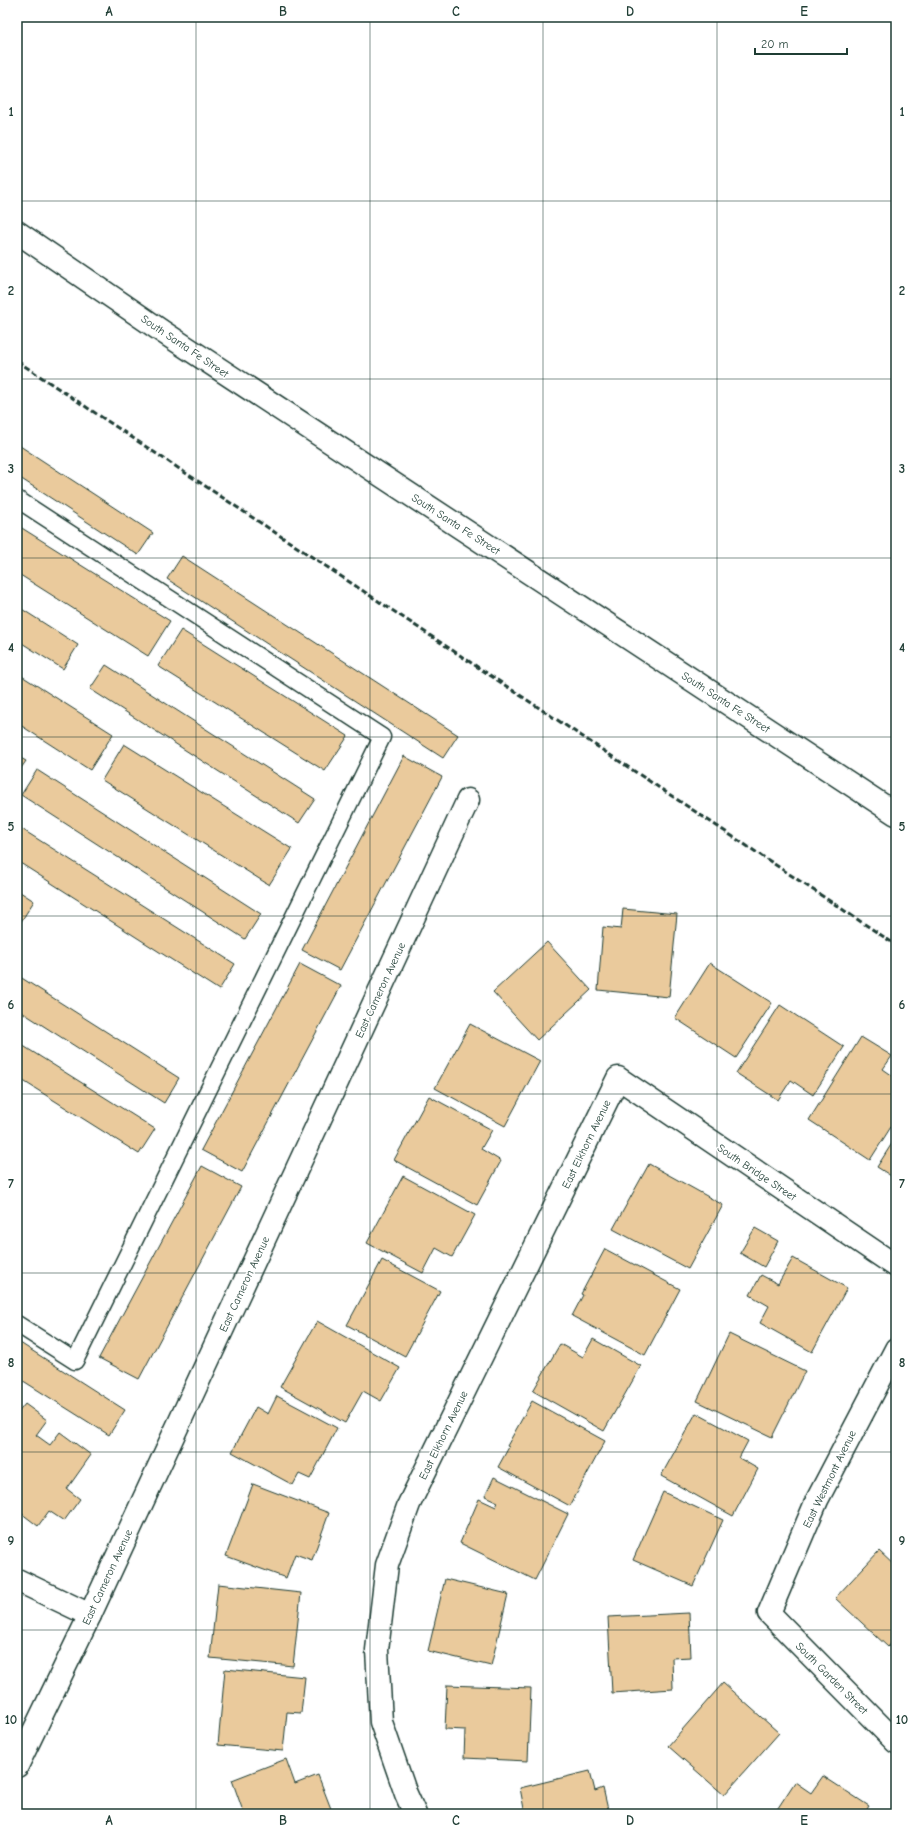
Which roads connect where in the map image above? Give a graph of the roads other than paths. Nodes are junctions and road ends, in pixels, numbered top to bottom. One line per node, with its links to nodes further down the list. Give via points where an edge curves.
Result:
1 (17, 232): 4 (street, South Santa Fe Street, via 163,332)
2 (17, 499): 7 (lane, via 382,737 75,1361)
3 (468, 800): 11 (street, East Cameron Avenue)
4 (896, 814)
5 (618, 1078): 6 (street, South Bridge Street); 14 (street, East Elkhorn Avenue, via 409,1504 387,1565 376,1650 381,1722)
6 (896, 1266)
7 (17, 1324)
8 (896, 1349): 10 (street, East Westmont Avenue, via 817,1500)
9 (17, 1580): 11 (street)
10 (769, 1613): 12 (street, South Garden Street)
11 (90, 1615): 13 (street, East Cameron Avenue)
12 (896, 1742)
13 (17, 1766)
14 (415, 1814)

